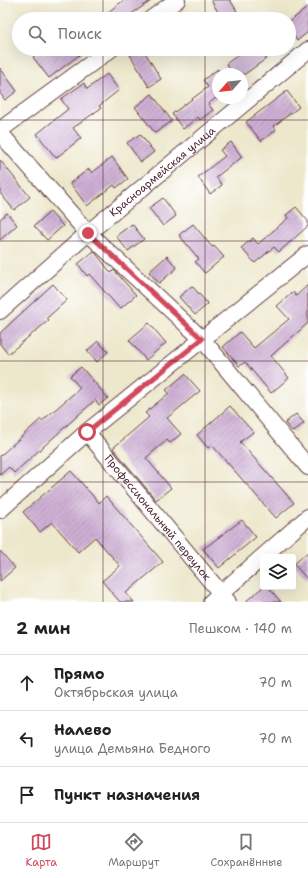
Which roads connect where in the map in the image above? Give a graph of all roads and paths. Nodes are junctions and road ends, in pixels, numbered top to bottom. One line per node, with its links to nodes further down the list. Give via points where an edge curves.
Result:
1 (177, 0): 2 (street)
2 (161, 12)
3 (308, 50): 6 (street, Красноармейская улица)
4 (101, 56): 5 (street)
5 (0, 131): 6 (street)
6 (88, 233): 8 (street, Красноармейская улица); 9 (street)
7 (308, 254): 9 (street)
8 (0, 311)
9 (202, 339): 10 (street); 11 (street)
10 (87, 432): 12 (street); 14 (street, Профессиональный переулок)
11 (308, 467)
12 (0, 510)
13 (308, 517): 14 (street)
14 (220, 599)

